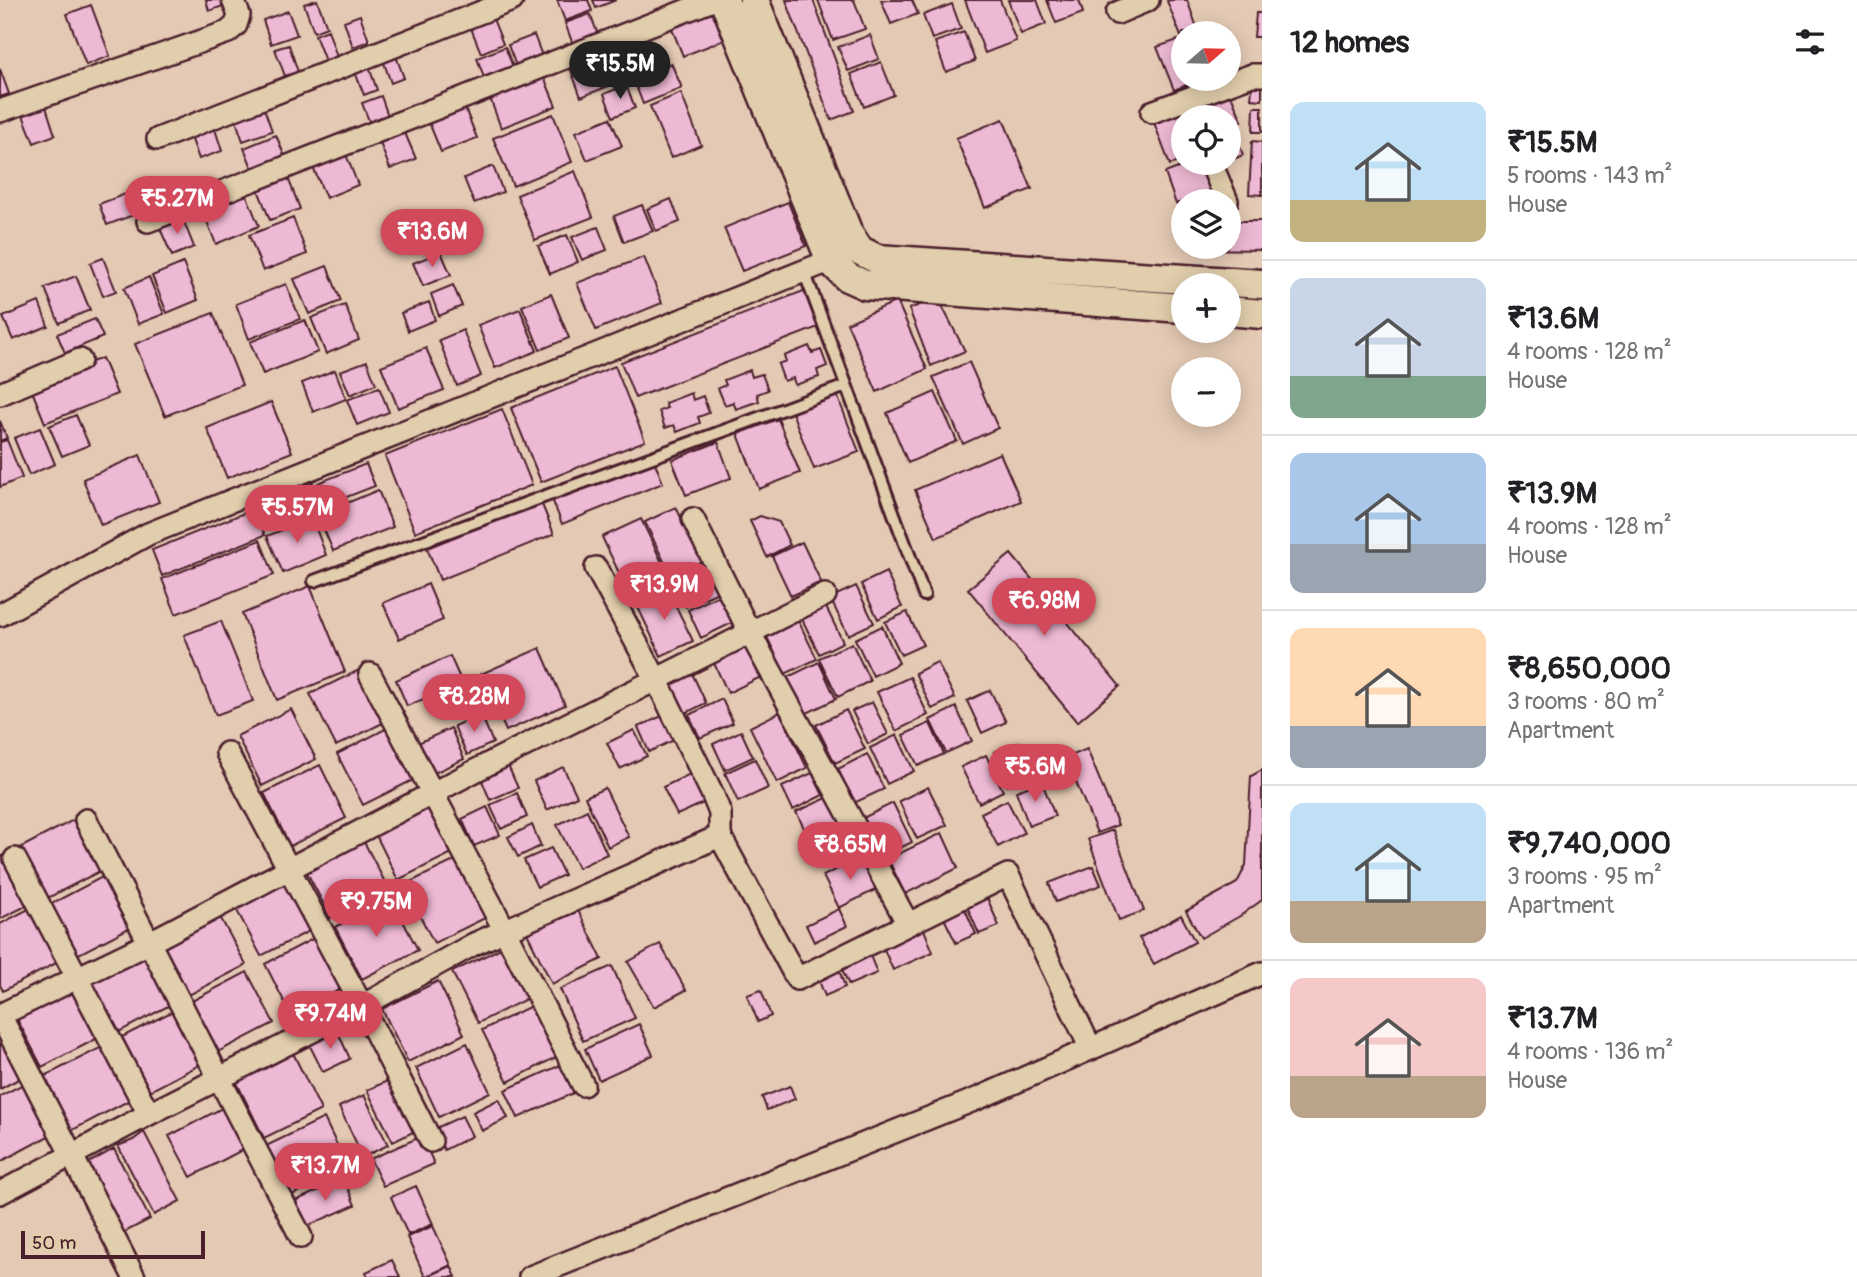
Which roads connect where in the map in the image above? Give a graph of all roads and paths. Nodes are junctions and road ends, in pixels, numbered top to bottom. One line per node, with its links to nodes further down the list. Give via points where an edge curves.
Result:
1 (233, 0): 11 (street, via 239,15 228,32)
2 (512, 0): 13 (street)
3 (713, 0): 14 (street)
4 (724, 0): 16 (street)
5 (754, 0): 15 (street, via 848,233)
6 (1148, 0): 7 (street)
7 (1118, 13)
8 (1262, 75): 9 (street, via 1252,75)
9 (1195, 105)
10 (1171, 110): 12 (street)
11 (0, 111)
12 (1152, 112)
13 (159, 139)
14 (148, 221)
15 (859, 250): 16 (street); 18 (street, via 877,259)
16 (831, 261): 17 (street); 19 (street, via 847,277 865,285)
17 (804, 271): 23 (lane); 30 (street, via 148,534)
18 (1262, 284)
19 (1171, 307)
20 (1241, 313): 21 (street)
21 (1262, 314)
22 (80, 360): 24 (street)
23 (846, 386): 27 (lane); 28 (lane)
24 (0, 394)
25 (693, 519): 31 (street)
26 (596, 568): 33 (street)
27 (314, 581)
28 (924, 595)
29 (825, 596): 31 (street)
30 (0, 614)
31 (750, 633): 33 (street); 40 (street)
32 (370, 674): 35 (street)
33 (657, 681): 35 (street); 37 (street, via 720,813)
34 (227, 754): 39 (street)
35 (432, 793): 39 (street); 41 (street)
36 (86, 820): 42 (street)
37 (720, 836): 40 (street, via 797,979); 41 (street)
38 (15, 859): 44 (street)
39 (289, 869): 42 (street); 45 (street)
40 (908, 924): 46 (street, via 1008,875)
41 (505, 931): 45 (street); 48 (street)
42 (149, 943): 44 (street); 47 (street)
43 (1262, 973): 46 (street)
44 (78, 979): 49 (street); 51 (street, via 0,1015)
45 (362, 1006): 47 (street); 50 (street)
46 (1091, 1049): 55 (street)
47 (220, 1078): 49 (street); 53 (street)
48 (583, 1085)
49 (149, 1114): 51 (street)
50 (431, 1141)
51 (73, 1154): 52 (street); 54 (street)
52 (0, 1193)
53 (301, 1237)
54 (134, 1277)
55 (530, 1277)

